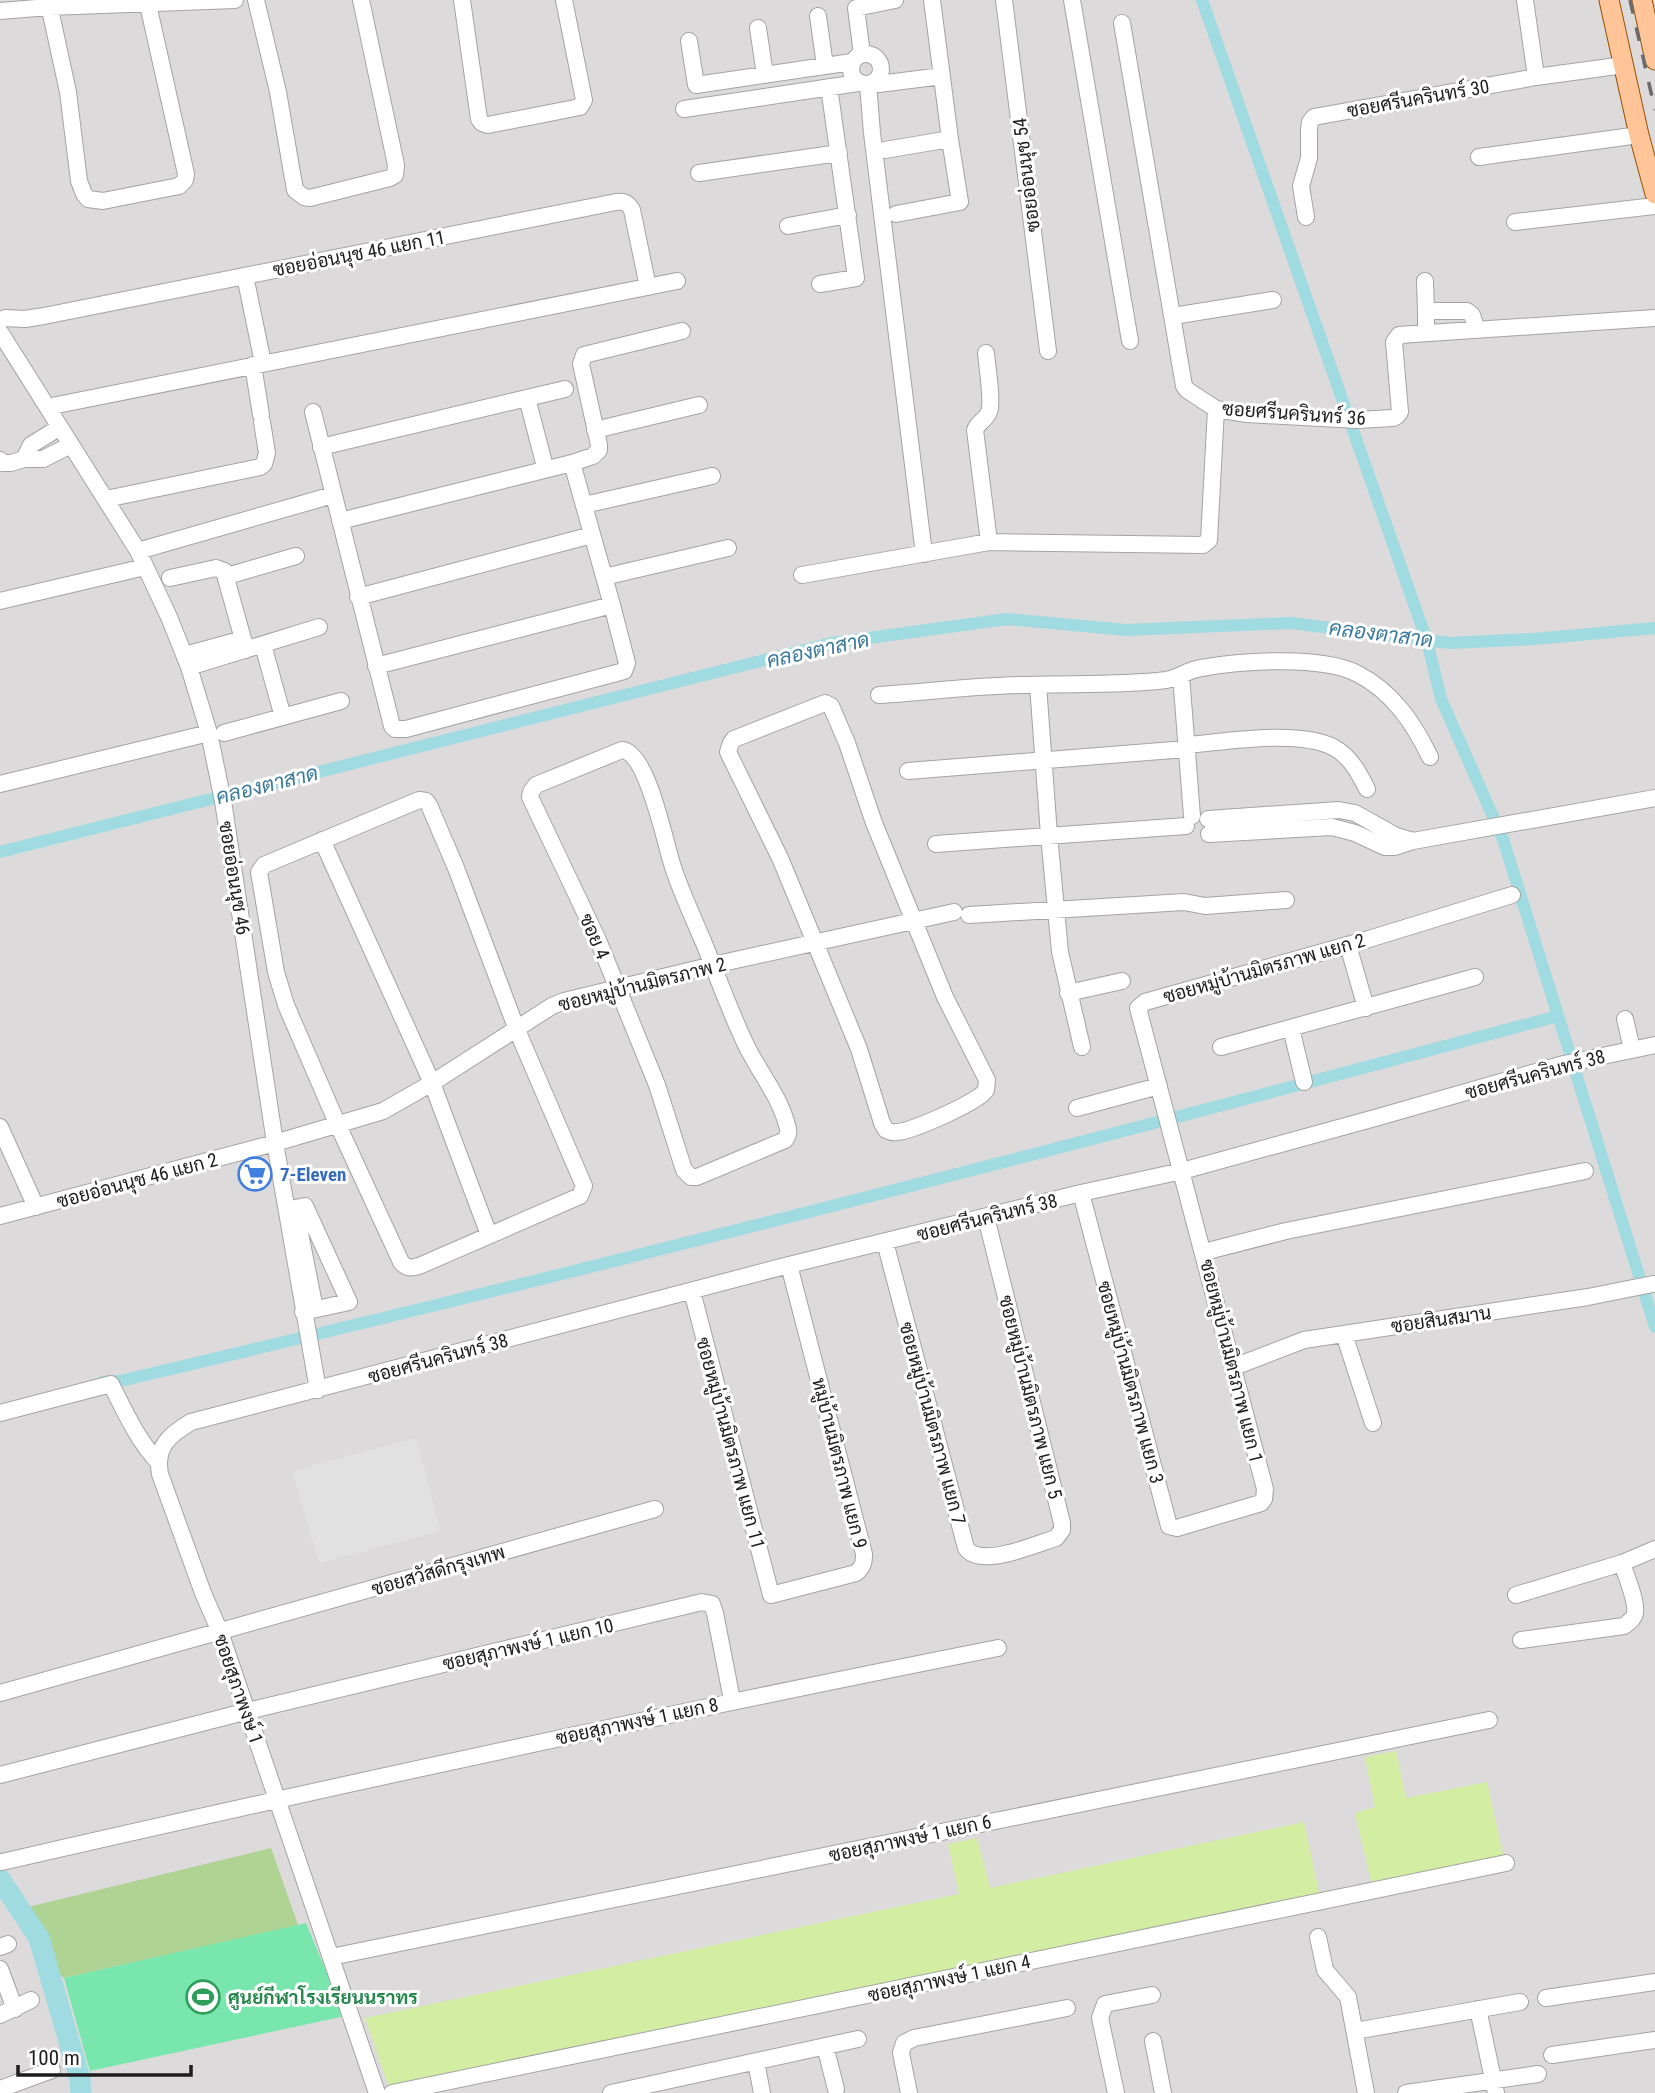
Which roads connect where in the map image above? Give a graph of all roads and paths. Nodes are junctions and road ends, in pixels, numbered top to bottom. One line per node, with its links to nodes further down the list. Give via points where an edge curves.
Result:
1 (235, 0): 14 (street)
2 (256, 0): 3 (street, via 295,190 310,198 395,175)
3 (361, 0)
4 (462, 0): 5 (street, via 478,119 488,125 583,104)
5 (564, 0)
6 (895, 0): 21 (street, via 856,8)
7 (932, 0): 26 (street)
8 (1004, 0): 58 (street, ซอยอ่อนนุช 54)
9 (1072, 0): 57 (street)
10 (1525, 0): 27 (street)
11 (1609, 0): 23 (main road)
12 (1642, 0): 22 (main road)
13 (148, 1): 14 (street); 15 (street); 15 (street, via 185,180 179,186 103,201 88,200 81,187 68,92)
14 (193, 1)
15 (48, 4): 16 (street)
16 (0, 11)
17 (818, 16): 24 (street)
18 (1122, 23): 51 (street, ซอยศรีนครินทร์ 36)
19 (758, 28): 25 (street)
20 (689, 41): 25 (street, via 696,85)
21 (857, 58): 24 (street); 28 (street, via 851,75); 28 (street, via 873,55 880,62 881,72)
22 (1655, 58)
23 (1623, 65): 27 (street, ซอยศรีนครินทร์ 30); 31 (main road)
24 (825, 66): 25 (street)
25 (765, 75)
26 (942, 76): 28 (street); 32 (street)
27 (1536, 77): 41 (street, ซอยศรีนครินทร์ 30, via 1314,117 1301,186)
28 (867, 83): 29 (street); 84 (street)
29 (829, 87): 30 (street); 34 (street)
30 (684, 109)
31 (1639, 135): 35 (street); 37 (main road)
32 (950, 139): 33 (street); 39 (street, via 960,202)
33 (885, 150)
34 (839, 153): 36 (street); 40 (street)
35 (1479, 157)
36 (699, 173)
37 (1655, 194)
38 (1655, 206): 42 (street)
39 (896, 214)
40 (848, 215): 43 (street); 47 (street, via 856,278)
41 (1306, 217)
42 (1515, 222)
43 (788, 226)
44 (246, 276): 48 (street, ซอยอ่อนนุช 46 แยก 11, via 623,201 632,210); 53 (street, ซอยอ่อนนุช 46 แยก 11); 60 (street)
45 (677, 281): 48 (street)
46 (1425, 281): 50 (street)
47 (820, 284)
48 (648, 286): 60 (street)
49 (1273, 300): 51 (street)
50 (1426, 311): 54 (street, via 1467,311); 56 (street)
51 (1173, 316): 65 (street, ซอยศรีนครินทร์ 36, via 1184,386)
52 (1655, 318): 54 (street, ซอยศรีนครินทร์ 36)
53 (1, 321): 64 (street, ซอยอ่อนนุช 46)
54 (1477, 330): 56 (street, ซอยศรีนครินทร์ 36)
55 (681, 331): 68 (street, via 584,355 581,364)
56 (1426, 333): 65 (street, ซอยศรีนครินทร์ 36, via 1399,335 1394,342 1397,416 1357,420)
57 (1130, 341)
58 (1048, 351)
59 (986, 354): 81 (street, via 990,407 975,430)
60 (258, 364): 64 (street); 77 (street, via 267,453 264,464)
61 (565, 389): 62 (street)
62 (527, 398): 70 (street); 73 (street)
63 (699, 405): 68 (street)
64 (47, 407): 67 (street, ซอยอ่อนนุช 46)
65 (1216, 409): 81 (street, via 1209,540 1203,545)
66 (313, 412): 70 (street)
67 (60, 428): 69 (street, ซอยอ่อนนุช 46); 72 (street, via 31,446)
68 (596, 430): 74 (street, via 597,454)
69 (71, 445): 72 (street, via 43,460); 77 (street, ซอยอ่อนนุช 46)
70 (321, 447): 76 (street)
71 (0, 460): 72 (street)
72 (24, 460)
73 (544, 463)
74 (572, 463): 78 (street); 79 (street)
75 (712, 476): 78 (street)
76 (333, 495): 79 (street); 83 (street)
77 (106, 499): 83 (street, ซอยอ่อนนุช 46)
78 (584, 505): 80 (street)
79 (340, 521): 91 (street)
80 (592, 535): 89 (street); 91 (street)
81 (989, 542): 84 (street)
82 (728, 548): 89 (street)
83 (138, 551): 86 (street, ซอยอ่อนนุช 46)
84 (923, 554): 87 (street)
85 (296, 556): 88 (street)
86 (145, 567): 92 (street); 97 (street, ซอยอ่อนนุช 46)
87 (802, 575)
88 (227, 576): 90 (street, via 216,568); 95 (street)
89 (604, 577): 93 (street)
90 (170, 578)
91 (358, 597): 98 (street)
92 (0, 601)
93 (612, 605): 98 (street); 98 (street, via 627,663 624,671 406,729 393,726)
94 (319, 627): 96 (street)
95 (244, 645): 96 (street); 97 (street)
96 (263, 645): 103 (street)
97 (187, 661): 104 (street, ซอยอ่อนนุช 46)
98 (376, 666)
99 (1181, 675): 100 (street, via 1166,680); 105 (street); 106 (street, via 1199,668 1283,661 1350,671 1402,709)
100 (1038, 685): 101 (street); 107 (street)
101 (879, 695)
102 (341, 701): 103 (street)
103 (283, 717): 104 (street)
104 (216, 733): 109 (street); 141 (street, ซอยอ่อนนุช 46, via 218,772)
105 (1186, 747): 107 (street); 110 (street, via 1261,739 1318,742 1349,760); 112 (street)
106 (1430, 757)
107 (1043, 760): 108 (street); 113 (street)
108 (908, 771)
109 (0, 784)
110 (1367, 789)
111 (1655, 798): 112 (street, via 1395,847 1332,827 1209,826 1200,839 1191,835)
112 (1189, 821): 113 (street)
113 (1049, 835): 115 (street); 118 (street)
114 (322, 840): 130 (street, via 426,801); 136 (street); 139 (street, via 260,867 259,877 286,1004)
115 (936, 844)
116 (1512, 895): 121 (street, ซอยหมู่บ้านมิตรภาพ แยก 2)
117 (1286, 900): 118 (street, ซอยหมู่บ้านมิตรภาพ 2)
118 (1057, 911): 119 (street, ซอยหมู่บ้านมิตรภาพ 2, via 962,913); 126 (street)
119 (915, 920): 120 (street, ซอยหมู่บ้านมิตรภาพ 2); 120 (street, via 988,1085 978,1098 899,1132 886,1130 882,1123 859,1049); 120 (street, via 833,710 829,704 820,704 734,739 728,752 780,858)
120 (814, 943): 122 (street, ซอยหมู่บ้านมิตรภาพ 2)
121 (1348, 945): 127 (street); 137 (street, ซอยหมู่บ้านมิตรภาพ แยก 2, via 1141,1004 1138,1013)
122 (713, 965): 125 (street, ซอยหมู่บ้านมิตรภาพ 2); 125 (street, ซอย 4, via 747,1047 781,1109 788,1135 697,1177 684,1170 657,1084); 125 (street, ซอย 4, via 673,867 653,796 632,753 622,750 536,785 531,792)
123 (1475, 977): 127 (street)
124 (1122, 981): 126 (street)
125 (617, 987): 130 (street, ซอยหมู่บ้านมิตรภาพ 2, via 552,1006)
126 (1069, 993): 133 (street)
127 (1366, 1008): 129 (street)
128 (1625, 1019): 134 (street)
129 (1291, 1028): 132 (street); 135 (street)
130 (517, 1030): 136 (street, ซอยหมู่บ้านมิตรภาพ 2); 148 (street, via 584,1186 580,1196)
131 (1655, 1045): 134 (street, ซอยศรีนครินทร์ 38)
132 (1221, 1046)
133 (1082, 1047)
134 (1632, 1049): 142 (street, ซอยศรีนครินทร์ 38)
135 (1304, 1082)
136 (432, 1083): 139 (street, ซอยหมู่บ้านมิตรภาพ 2, via 383,1111); 148 (street)
137 (1159, 1086): 138 (street); 142 (street, ซอยหมู่บ้านมิตรภาพ แยก 2)
138 (1077, 1108)
139 (337, 1123): 141 (street, ซอยหมู่บ้านมิตรภาพ 2); 148 (street, via 405,1267 419,1266)
140 (0, 1127): 145 (street)
141 (275, 1143): 145 (street, ซอยอ่อนนุช 46 แยก 2); 154 (street, ซอยอ่อนนุช 46)
142 (1182, 1171): 144 (street, ซอยศรีนครินทร์ 38); 150 (street, ซอยหมู่บ้านมิตรภาพ แยก 1)
143 (1585, 1171): 150 (street)
144 (1081, 1193): 147 (street, ซอยศรีนครินทร์ 38); 162 (street, ซอยหมู่บ้านมิตรภาพ แยก 3, via 1167,1521 1177,1528)
145 (36, 1207): 146 (street, ซอยอ่อนนุช 46 แยก 2)
146 (0, 1216)
147 (986, 1217): 149 (street, ซอยศรีนครินทร์ 38); 163 (street, ซอยหมู่บ้านมิตรภาพ แยก 5, via 1062,1523 1056,1538)
148 (489, 1235)
149 (886, 1242): 151 (street, ซอยศรีนครินทร์ 38); 163 (street, ซอยหมู่บ้านมิตรภาพ แยก 7, via 966,1548 983,1557)
150 (1204, 1252): 156 (street, ซอยหมู่บ้านมิตรภาพ แยก 1)
151 (789, 1265): 153 (street, ซอยศรีนครินทร์ 38); 166 (street, หมู่บ้านมิตรภาพ แยก 9, via 864,1563 856,1573)
152 (1653, 1284): 155 (street, ซอยสินสมาน)
153 (692, 1291): 157 (street, ซอยศรีนครินทร์ 38); 166 (street, ซอยหมู่บ้านมิตรภาพ แยก 11)
154 (308, 1314): 154 (street, via 349,1302 304,1206 295,1208); 157 (street, ซอยอ่อนนุช 46)
155 (1344, 1334): 156 (street, ซอยสินสมาน, via 1291,1344); 159 (street)
156 (1234, 1367): 162 (street, ซอยหมู่บ้านมิตรภาพ แยก 1, via 1265,1495 1261,1503)
157 (318, 1390): 160 (street, via 191,1422 165,1443)
158 (0, 1413): 160 (street, via 111,1384 135,1432)
159 (1373, 1423)
160 (158, 1462): 168 (street, ซอยสุภาพงษ์ 1)
161 (655, 1509): 168 (street, ซอยสวัสดีกรุงเทพ)
162 (1214, 1518)
163 (1019, 1549)
164 (1655, 1549): 165 (street)
165 (1622, 1563): 167 (street); 169 (street, via 1635,1612 1632,1621 1624,1626)
166 (771, 1595)
167 (1516, 1595)
168 (220, 1632): 171 (street, ซอยสวัสดีกรุงเทพ); 173 (street, ซอยสุภาพงษ์ 1)
169 (1521, 1640)
170 (998, 1648): 172 (street, ซอยสุภาพงษ์ 1 แยก 8)
171 (0, 1693)
172 (732, 1700): 173 (street, ซอยสุภาพงษ์ 1 แยก 10, via 715,1613 712,1604 702,1602); 176 (street, ซอยสุภาพงษ์ 1 แยก 8)
173 (248, 1711): 175 (street); 176 (street, ซอยสุภาพงษ์ 1)
174 (1489, 1720): 180 (street, ซอยสุภาพงษ์ 1 แยก 6)
175 (0, 1775)
176 (277, 1799): 177 (street, ซอยสุภาพงษ์ 1 แยก 8); 180 (street, ซอยสุภาพงษ์ 1)
177 (2, 1862)
178 (1506, 1863): 204 (street, ซอยสุภาพงษ์ 1 แยก 4)
179 (1318, 1937): 190 (street, via 1325,1970 1348,1997)
180 (331, 1956): 203 (street, ซอยสุภาพงษ์ 1)
181 (0, 1969): 189 (street)
182 (1655, 1982): 184 (street)
183 (1152, 1995): 208 (street, via 1105,2004 1102,2010)
184 (1546, 1998)
185 (31, 2000): 189 (street)
186 (1520, 2002): 188 (street)
187 (1067, 2008): 207 (street, via 904,2043 901,2053)
188 (1478, 2010): 190 (street); 200 (street)
189 (8, 2012)
190 (1355, 2031): 210 (street)
191 (858, 2039): 194 (street)
192 (1655, 2040): 195 (street)
193 (1153, 2041): 209 (street)
194 (825, 2046): 196 (street); 202 (street)
195 (1552, 2055)
196 (756, 2062): 199 (street); 206 (street)
197 (52, 2070): 201 (street)
198 (1538, 2074): 200 (street)
199 (686, 2085): 205 (street)
200 (1495, 2087): 211 (street)
201 (0, 2089)
202 (836, 2090)
203 (377, 2093)
204 (392, 2093)
205 (615, 2093)
206 (762, 2093)
207 (909, 2093)
208 (1116, 2093)
209 (1163, 2093)
210 (1366, 2093)
211 (1406, 2093)

